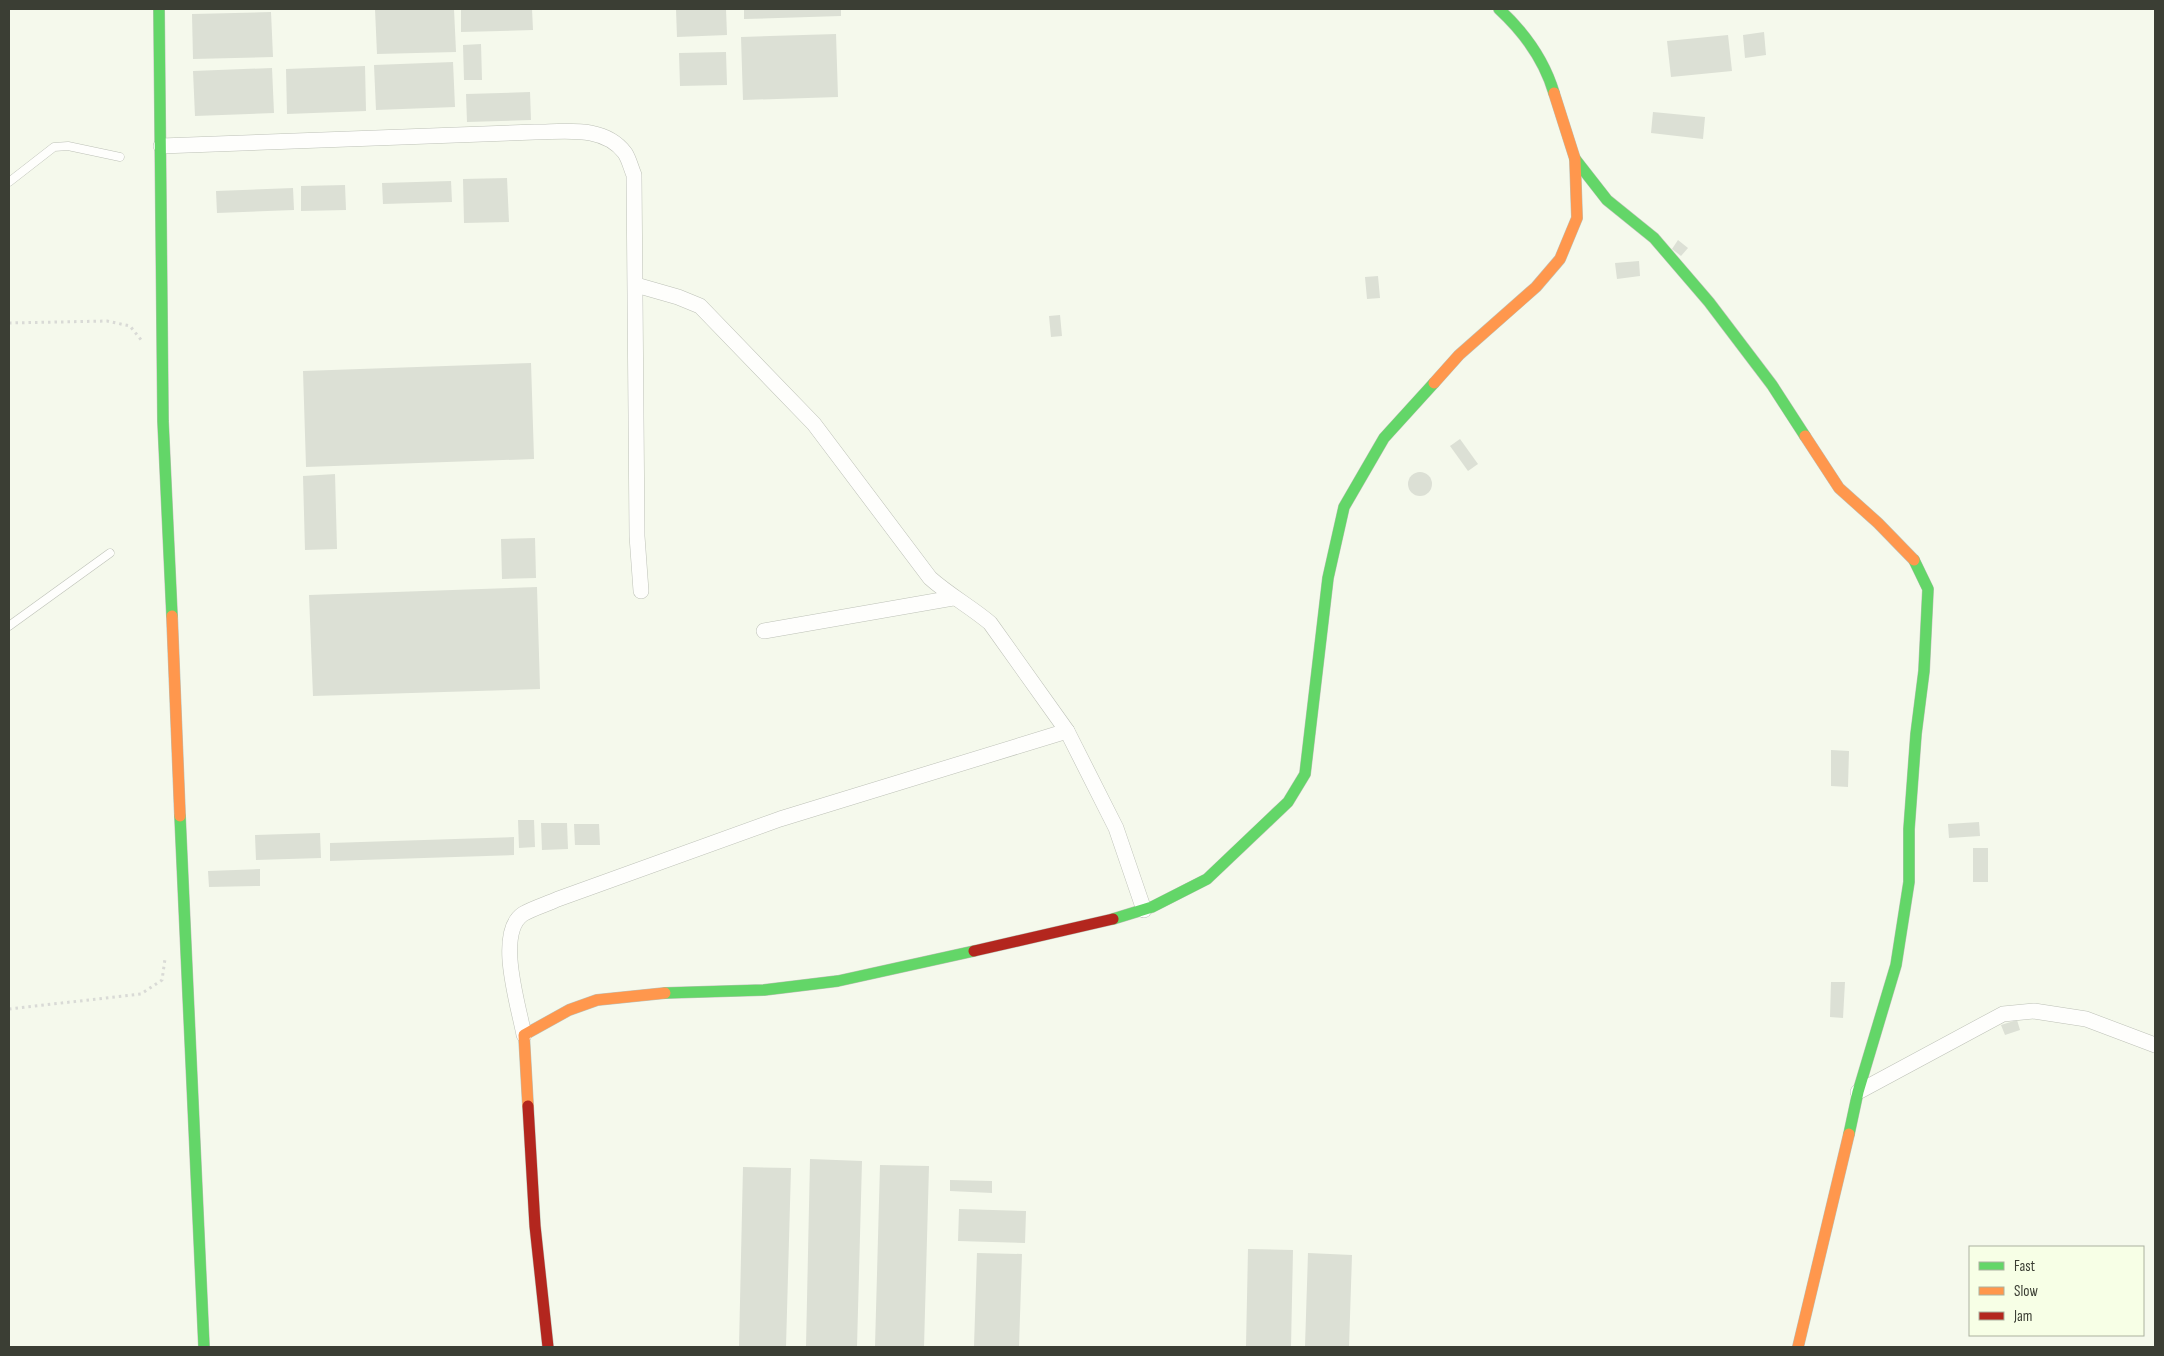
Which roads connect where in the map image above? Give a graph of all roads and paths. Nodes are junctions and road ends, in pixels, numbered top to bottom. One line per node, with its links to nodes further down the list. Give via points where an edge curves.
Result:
1 (159, 9): 3 (street)
2 (1499, 9): 5 (street, via 1521,30 1547,70)
3 (161, 146): 7 (street, via 587,132 609,138 625,154 634,175); 22 (street, via 164,421)
4 (120, 157): 6 (lane, via 68,146 54,147)
5 (1575, 159): 16 (street, via 1576,218 1560,259 1536,287 1459,355 1384,438 1344,507 1328,578 1305,774 1288,802 1207,879); 21 (street, via 1607,200 1654,238 1709,302 1772,386 1839,488 1913,559 1928,589 1909,830 1909,882 1896,965)
6 (9, 182)
7 (636, 285): 11 (street); 12 (street, via 700,306 814,424 930,578)
8 (9, 324): 9 (path, via 108,321 130,326 142,341)
9 (142, 351)
10 (110, 552): 13 (lane)
11 (641, 591)
12 (953, 598): 14 (street); 15 (street, via 974,609 990,623)
13 (9, 626)
14 (764, 631)
15 (1067, 731): 16 (street, via 1116,828); 19 (street, via 780,819 523,914 514,924 508,947)
16 (1144, 910): 19 (street, via 1023,942 838,981 764,990 642,994 597,1000 569,1010)
17 (165, 955): 18 (path, via 162,980 141,994)
18 (9, 1009)
19 (524, 1035): 23 (street, via 535,1226)
20 (2155, 1045): 21 (street, via 2086,1019 2034,1011 2004,1014)
21 (1858, 1092): 24 (street)
22 (204, 1347)
23 (548, 1347)
24 (1798, 1347)

